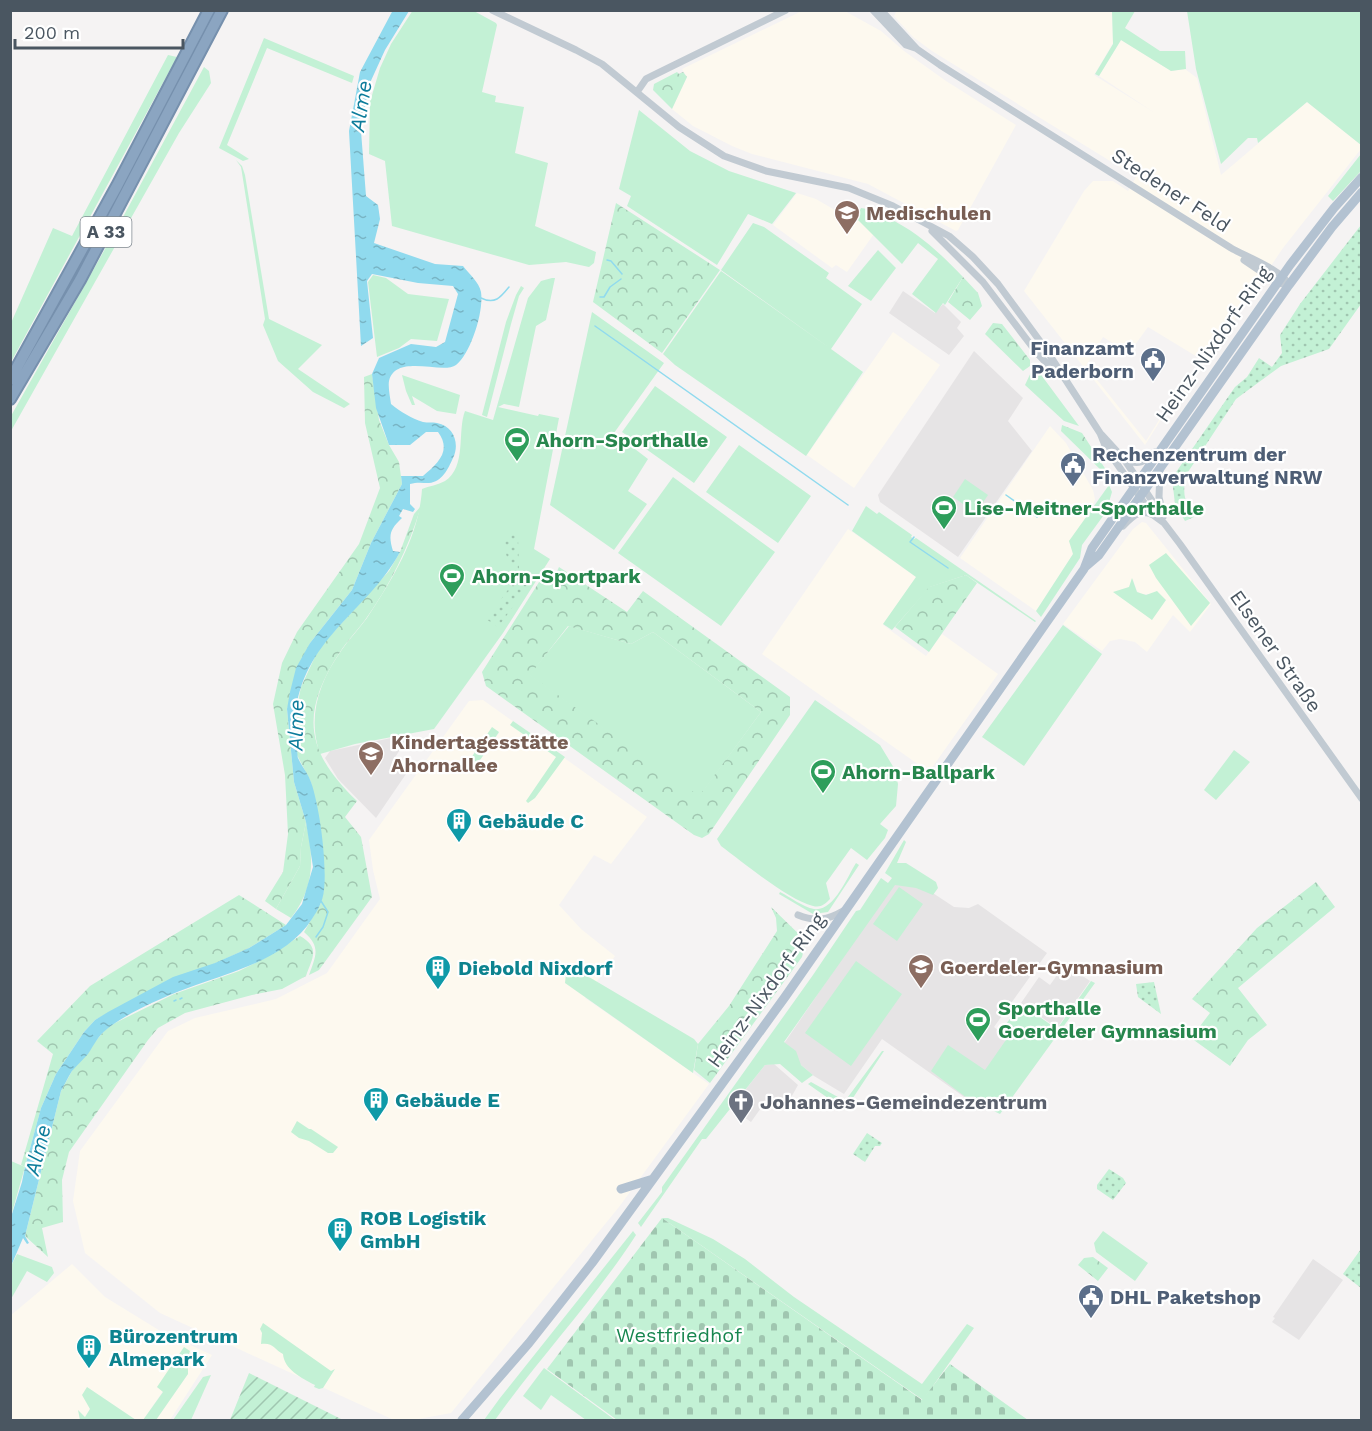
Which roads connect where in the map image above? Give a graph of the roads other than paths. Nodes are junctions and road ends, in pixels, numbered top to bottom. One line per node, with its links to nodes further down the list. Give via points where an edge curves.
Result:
1 (210, 10): 8 (highway, A 33)
2 (222, 10): 8 (highway, A 33)
3 (492, 10): 9 (street, via 592,58)
4 (786, 10): 9 (street, via 652,76)
5 (873, 10): 7 (street, via 906,45)
6 (880, 10): 7 (street)
7 (917, 49): 12 (street, Stedener Feld, via 1244,260)
8 (193, 56): 14 (highway, A 33); 15 (highway, A 33, via 80,280)
9 (637, 92): 16 (street, via 679,127 724,156 766,171 849,188 926,225 983,282 1067,385)
10 (1362, 177): 12 (main road, Heinz-Nixdorf-Ring)
11 (1362, 192): 13 (main road, Heinz-Nixdorf-Ring)
12 (1280, 279): 13 (street, Stedener Feld); 17 (main road, Heinz-Nixdorf-Ring)
13 (1289, 285): 19 (main road, Heinz-Nixdorf-Ring)
14 (10, 380)
15 (10, 399)
16 (1100, 433): 18 (street); 20 (street, via 1106,447)
17 (1163, 447): 18 (street, via 1140,463); 20 (main road, Heinz-Nixdorf-Ring)
18 (1124, 459): 20 (street)
19 (1161, 468): 21 (main road, Heinz-Nixdorf-Ring); 23 (street, via 1159,497)
20 (1137, 484): 21 (street, Elsener Straße); 25 (main road, Heinz-Nixdorf-Ring, via 1091,550)
21 (1143, 494): 22 (street, Elsener Straße); 23 (street, Elsener Straße); 24 (main road, Heinz-Nixdorf-Ring)
22 (1154, 515): 23 (street, Elsener Straße); 24 (street, via 1136,514)
23 (1164, 520): 26 (street, Elsener Straße)
24 (1118, 529): 25 (main road, Heinz-Nixdorf-Ring)
25 (1084, 569): 27 (main road, Heinz-Nixdorf-Ring)
26 (1362, 799)
27 (846, 909): 28 (street, via 818,920); 29 (main road, Heinz-Nixdorf-Ring)
28 (798, 915)
29 (653, 1179): 30 (main road); 31 (main road, Heinz-Nixdorf-Ring, via 529,1343)
30 (621, 1189)
31 (462, 1420)

